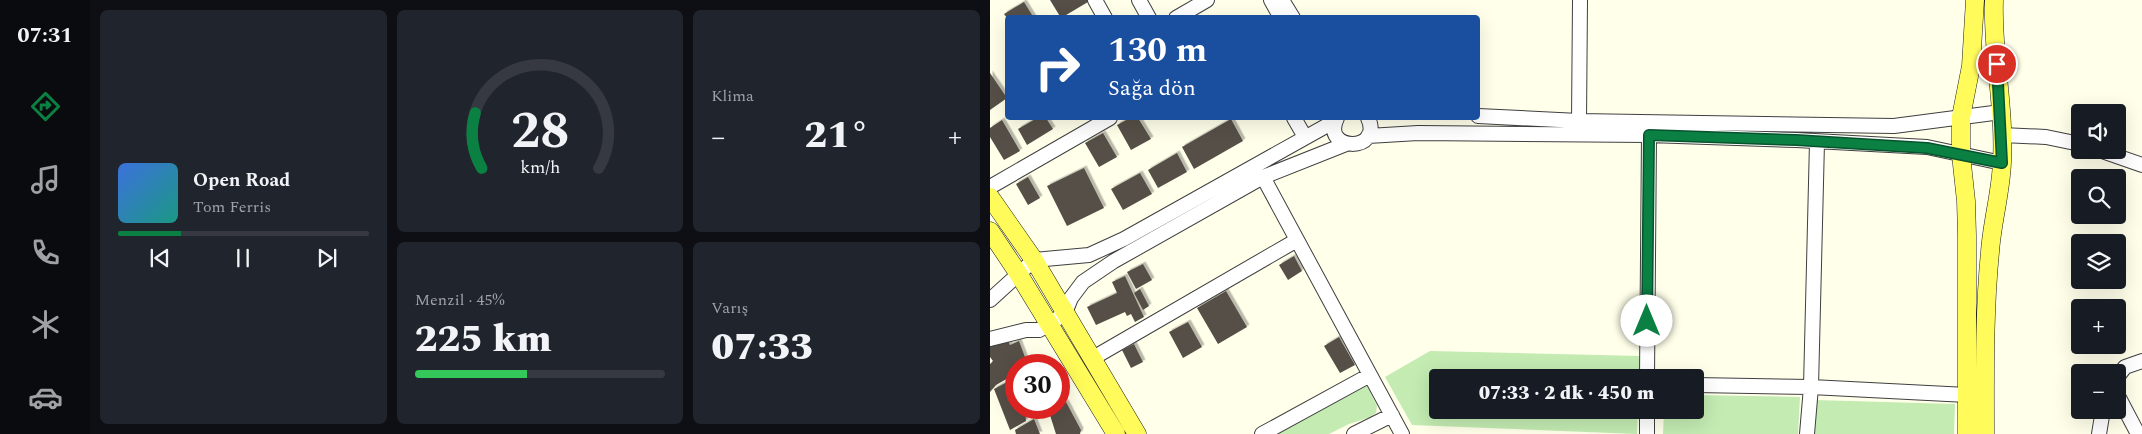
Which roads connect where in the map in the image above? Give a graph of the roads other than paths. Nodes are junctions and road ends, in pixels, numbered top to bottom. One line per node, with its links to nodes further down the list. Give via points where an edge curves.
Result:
1 (1095, 0): 9 (street)
2 (1139, 0): 10 (street)
3 (1208, 0): 11 (street)
4 (1271, 0): 12 (street)
5 (1282, 0): 13 (street)
6 (1580, 0): 22 (street)
7 (1976, 0): 16 (main road, via 1971,66)
8 (1994, 0): 14 (main road)
9 (1103, 15)
10 (1146, 15)
11 (1181, 15)
12 (1279, 15)
13 (1291, 15)
14 (2001, 112): 16 (street); 24 (main road)
15 (1480, 116): 22 (street)
16 (1961, 117): 22 (street, via 1894,126); 30 (main road)
17 (1107, 120): 35 (street)
18 (1295, 120): 26 (street)
19 (1334, 120): 26 (street)
20 (1336, 120): 29 (street, via 1337,137)
21 (1369, 120): 25 (street)
22 (1579, 121)
23 (1649, 135): 25 (street, via 1418,133); 27 (street); 48 (street)
24 (2002, 135): 28 (street, via 2046,137); 32 (main road)
25 (1368, 136): 29 (street, via 1357,144)
26 (1305, 137): 39 (street, via 1098,251)
27 (1817, 142): 30 (street, via 1927,148); 51 (street)
28 (2071, 142)
29 (1346, 144): 34 (street)
30 (1961, 155): 32 (street); 52 (main road, via 1967,235)
31 (2125, 159): 33 (street)
32 (2002, 163): 65 (main road, via 1987,286)
33 (2142, 165)
34 (1263, 177): 38 (street); 42 (street, via 1114,261 1083,282 1070,298)
35 (990, 187)
36 (990, 197): 39 (main road)
37 (990, 231): 40 (main road)
38 (1297, 240): 45 (street); 49 (street)
39 (1034, 260): 40 (street); 42 (main road)
40 (1018, 272): 41 (street); 43 (main road)
41 (990, 300)
42 (1065, 313): 43 (street); 45 (main road)
43 (1050, 324): 44 (street, via 1039,330); 57 (main road)
44 (990, 339)
45 (1092, 358): 58 (main road)
46 (2142, 360): 47 (street)
47 (2126, 367)
48 (1647, 369)
49 (1370, 375): 54 (street); 59 (street)
50 (1704, 385): 51 (street)
51 (1811, 387): 52 (street); 63 (street)
52 (1967, 395): 64 (main road)
53 (2126, 411): 67 (street)
54 (1392, 415): 60 (street); 61 (street)
55 (1647, 419): 62 (street)
56 (2102, 419): 66 (street)
57 (1116, 434)
58 (1137, 434)
59 (1262, 434)
60 (1354, 434)
61 (1402, 434)
62 (1647, 434)
63 (1807, 434)
64 (1967, 434)
65 (1985, 434)
66 (2099, 434)
67 (2138, 434)

